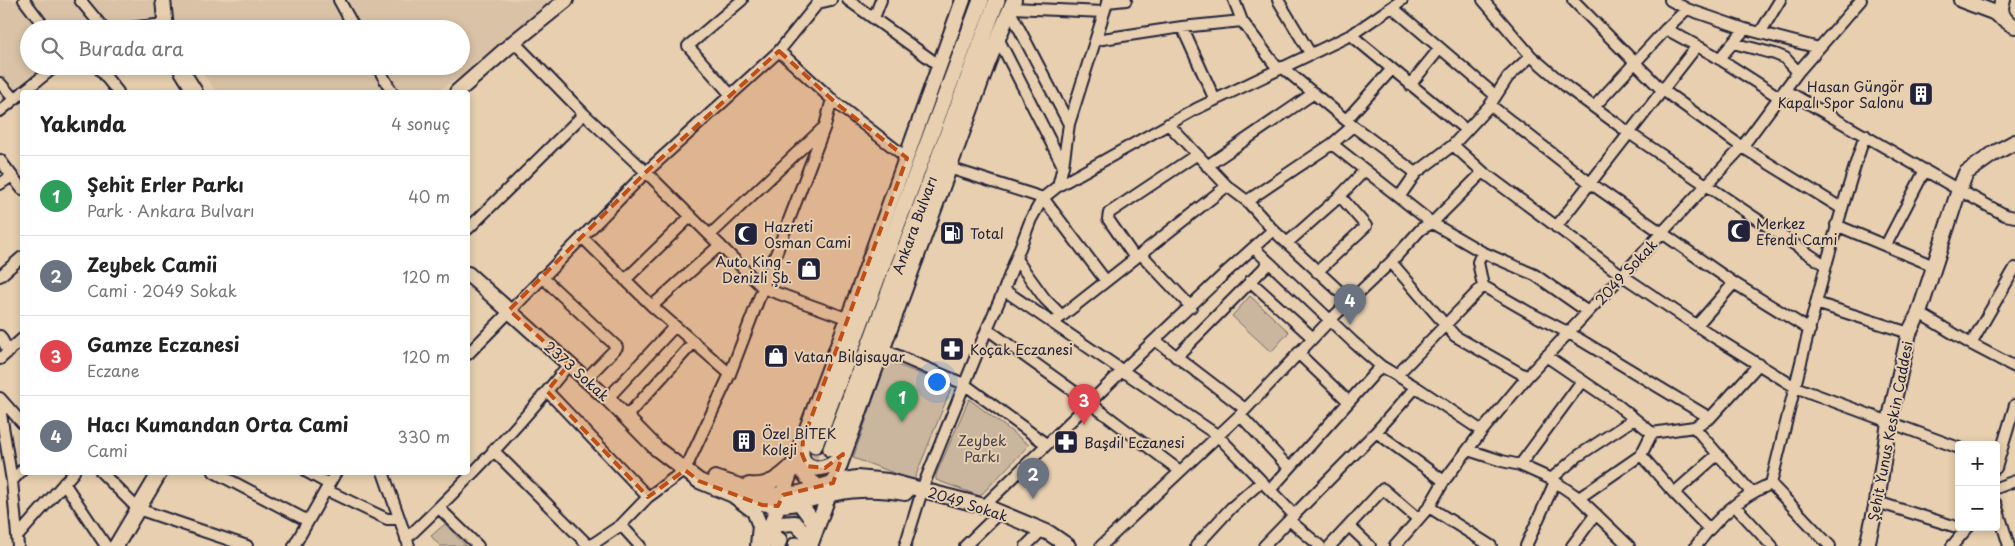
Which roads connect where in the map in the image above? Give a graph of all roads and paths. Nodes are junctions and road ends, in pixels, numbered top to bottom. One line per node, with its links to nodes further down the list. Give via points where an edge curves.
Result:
1 (24, 0): 31 (street)
2 (80, 0): 32 (street)
3 (163, 0): 33 (street)
4 (339, 0): 34 (street)
5 (566, 0): 44 (street)
6 (742, 0): 73 (street, via 688,46)
7 (831, 0): 25 (street)
8 (848, 0): 30 (street)
9 (881, 0): 30 (street)
10 (963, 0): 54 (street)
11 (981, 0): 214 (main road, Ankara Bulvarı)
12 (997, 0): 219 (main road, Ankara Bulvarı)
13 (1126, 0): 24 (street)
14 (1234, 0): 35 (street)
15 (1278, 0): 50 (street)
16 (1402, 0): 27 (street)
17 (1482, 0): 51 (street)
18 (1573, 0): 53 (street)
19 (1670, 0): 28 (street)
20 (1780, 0): 40 (street)
21 (1861, 0): 48 (street, 2049 Sokak)
22 (1961, 0): 36 (street, via 1993,12)
23 (2003, 0): 36 (street, via 2000,8)
24 (1107, 1): 29 (street)
25 (818, 2): 49 (street)
26 (1012, 6): 29 (street); 42 (street); 83 (street)
27 (1392, 7): 41 (street); 47 (street)
28 (1687, 9): 38 (street); 39 (street)
29 (1104, 12): 43 (street)
30 (874, 18): 54 (street)
31 (39, 20)
32 (97, 20)
33 (165, 20)
34 (350, 20)
35 (1242, 21): 37 (street); 55 (street)
36 (2012, 24)
37 (1182, 27): 43 (street); 77 (street)
38 (1666, 29): 46 (street); 53 (street)
39 (1745, 29): 40 (street); 45 (street)
40 (1760, 33): 48 (street)
41 (1351, 35): 50 (street); 56 (street)
42 (998, 38): 96 (street); 98 (street)
43 (1096, 40): 83 (street)
44 (514, 42): 68 (street); 81 (street)
45 (1733, 43): 52 (street); 57 (street, via 1785,58)
46 (1697, 46): 52 (street); 69 (street)
47 (1440, 48): 63 (street); 74 (street)
48 (1819, 48): 57 (street, 2049 Sokak)
49 (779, 51): 73 (street); 76 (street)
50 (1310, 54): 55 (street)
51 (1530, 56): 74 (street, via 1508,77); 79 (street)
52 (1719, 59): 72 (street)
53 (1636, 62): 69 (street); 79 (street)
54 (940, 66): 94 (street)
55 (1280, 68): 71 (street); 77 (street)
56 (1391, 70): 63 (street); 82 (street)
57 (1798, 72): 72 (street, 2049 Sokak)
58 (45, 75): 64 (street)
59 (104, 75): 65 (street)
60 (184, 75): 66 (street)
61 (382, 75): 67 (street)
62 (0, 83): 70 (street)
63 (1410, 85): 86 (street)
64 (28, 90)
65 (116, 90)
66 (193, 90)
67 (391, 90)
68 (459, 90)
69 (1663, 90): 87 (street); 92 (street)
70 (20, 91)
71 (1314, 93): 82 (street); 97 (street)
72 (1782, 94): 88 (street); 92 (street, 2049 Sokak)
73 (730, 95): 101 (street)
74 (1496, 95): 78 (street)
75 (20, 96): 80 (street)
76 (832, 99): 85 (street); 94 (street)
77 (1215, 100): 84 (street)
78 (1490, 105): 86 (street); 105 (street)
79 (1594, 107): 87 (street)
80 (0, 111)
81 (584, 114): 101 (street); 121 (street)
82 (1350, 123): 90 (street); 103 (street)
83 (1070, 124): 96 (street)
84 (1168, 124): 93 (street); 109 (street)
85 (825, 126): 125 (street); 150 (street)
86 (1466, 130): 91 (street)
87 (1629, 132): 105 (street); 107 (street)
88 (1864, 134): 100 (street); 116 (street)
89 (2015, 142): 111 (street, Şehit Yunus Keskin Caddesi, via 1966,173)
90 (1332, 144): 99 (street); 115 (street)
91 (1453, 145): 102 (street); 103 (street)
92 (1742, 147): 107 (street, 2049 Sokak); 116 (street)
93 (1196, 155): 97 (street); 132 (street, via 1109,214 1108,219)
94 (907, 158): 160 (street)
95 (0, 160): 104 (street)
96 (1063, 166): 109 (street)
97 (1207, 166): 110 (street)
98 (949, 168): 114 (street); 176 (street)
99 (1365, 170): 112 (street); 113 (street)
100 (1925, 170): 111 (street); 128 (street)
101 (646, 172): 117 (street); 126 (street)
102 (1483, 172): 119 (street); 122 (street)
103 (1416, 173): 113 (street)
104 (12, 176): 106 (street); 108 (street)
105 (1590, 183): 122 (street); 124 (street)
106 (0, 184)
107 (1706, 185): 124 (street, 2049 Sokak); 137 (street)
108 (20, 186)
109 (1058, 186): 114 (street)
110 (1227, 186): 115 (street); 132 (street)
111 (1959, 190): 118 (street); 138 (street, Şehit Yunus Keskin Caddesi)
112 (1340, 196): 127 (street); 140 (street, via 1366,226)
113 (1400, 196): 119 (street)
114 (1043, 198): 134 (street); 146 (street)
115 (1247, 201): 123 (street)
116 (1841, 208): 120 (street)
117 (691, 216): 125 (street); 145 (street)
118 (2015, 217)
119 (1432, 223): 131 (street); 135 (street, via 1420,229)
120 (1836, 225): 128 (street); 137 (street)
121 (470, 227)
122 (1556, 227): 143 (street)
123 (1273, 230): 127 (street); 130 (street)
124 (1662, 232): 143 (street, 2049 Sokak); 148 (street)
125 (710, 235): 129 (street)
126 (582, 237): 144 (street); 145 (street)
127 (1286, 243): 140 (street)
128 (1886, 244): 138 (street)
129 (720, 245): 150 (street); 154 (street)
130 (1254, 248): 136 (street); 155 (street)
131 (1482, 252): 149 (street, via 1478,262); 157 (street, via 1535,275)
132 (1138, 256): 146 (street); 155 (street)
133 (20, 259): 141 (street)
134 (1016, 259): 151 (street); 159 (street, via 1045,299)
135 (1391, 262): 152 (street); 163 (street)
136 (1268, 263): 147 (street); 161 (street)
137 (1825, 265): 153 (street)
138 (1934, 266): 158 (street, Şehit Yunus Keskin Caddesi)
139 (2015, 268): 175 (street)
140 (1317, 272): 152 (street)
141 (0, 276)
142 (470, 276): 156 (street, 2373 Sokak)
143 (1623, 276): 157 (street, 2049 Sokak); 164 (street)
144 (542, 277): 156 (street); 191 (street, via 617,347)
145 (626, 280): 154 (street)
146 (1106, 281): 159 (street)
147 (1250, 281): 171 (street); 181 (street)
148 (1734, 283): 164 (street); 167 (street)
149 (1483, 286): 163 (street); 168 (street)
150 (763, 288): 160 (street); 188 (street)
151 (1004, 290): 162 (street); 166 (street)
152 (1350, 300): 161 (street)
153 (1816, 303): 167 (street); 169 (street)
154 (652, 306): 165 (street)
155 (1191, 307): 172 (street)
156 (509, 310): 178 (street); 183 (street, 2373 Sokak)
157 (1588, 312): 168 (street, 2049 Sokak)
158 (1919, 313): 169 (street, Şehit Yunus Keskin Caddesi); 175 (street)
159 (1062, 316): 162 (street)
160 (848, 318): 214 (street)
161 (1330, 320): 171 (street); 185 (street)
162 (1053, 323): 187 (street)
163 (1446, 324): 189 (street); 190 (street, via 1455,336)
164 (1697, 325): 184 (street)
165 (675, 326): 174 (street); 198 (street)
166 (987, 329): 193 (street); 200 (street)
167 (1810, 330): 195 (street)
168 (1569, 333): 180 (street, 2049 Sokak); 205 (street)
169 (1909, 333): 208 (street, Şehit Yunus Keskin Caddesi)
170 (0, 336): 177 (street)
171 (1313, 338): 179 (street)
172 (1155, 340): 181 (street); 187 (street)
173 (20, 341): 177 (street)
174 (694, 342): 188 (street); 204 (street)
175 (1971, 344): 186 (street)
176 (882, 349): 193 (street); 219 (street)
177 (9, 352): 182 (street)
178 (470, 352)
179 (1298, 353): 199 (street); 203 (street)
180 (1546, 356): 190 (street, 2049 Sokak); 192 (street)
181 (1176, 357): 203 (street)
182 (0, 359)
183 (569, 364): 191 (street, 2373 Sokak); 196 (street)
184 (1759, 364): 195 (street); 205 (street)
185 (1381, 366): 189 (street); 199 (street)
186 (2015, 367)
187 (1123, 370): 200 (street); 213 (street)
188 (730, 374): 226 (street)
189 (1397, 375): 194 (street)
190 (1527, 377): 210 (street, 2049 Sokak)
191 (586, 379): 198 (street, 2373 Sokak)
192 (1582, 381): 206 (street); 224 (street)
193 (964, 384): 215 (street); 251 (street)
194 (1416, 387): 210 (street); 211 (street)
195 (1796, 387): 208 (street); 246 (street)
196 (548, 391): 217 (street); 255 (street)
197 (0, 398): 207 (street)
198 (608, 398): 204 (street, 2373 Sokak)
199 (1348, 402): 225 (street)
200 (1090, 403): 215 (street); 227 (street)
201 (2015, 405): 222 (street)
202 (0, 408): 240 (street)
203 (1242, 412): 213 (street); 225 (street)
204 (626, 417): 226 (street, 2373 Sokak, via 657,449)
205 (1710, 418): 209 (street)
206 (1634, 419): 212 (street); 242 (street, via 1578,456)
207 (20, 421)
208 (1889, 422): 216 (street); 258 (street, Şehit Yunus Keskin Caddesi)
209 (1694, 427): 212 (street); 220 (street)
210 (1482, 431): 218 (street, 2049 Sokak)
211 (1376, 432): 241 (street); 266 (street)
212 (1652, 433): 221 (street)
213 (1217, 436): 227 (street); 244 (street)
214 (809, 443): 219 (street, via 802,454 810,466 825,468 836,463); 223 (street)
215 (1046, 444): 259 (street)
216 (1955, 447)
217 (493, 450): 237 (street); 287 (street)
218 (1468, 450): 224 (street); 241 (street, 2049 Sokak)
219 (837, 452): 239 (street); 249 (street)
220 (1718, 454): 253 (street); 254 (street)
221 (1640, 455): 254 (street); 256 (street)
222 (2000, 455)
223 (796, 459): 238 (street, via 779,477 763,485); 249 (street, via 806,478); 257 (street)
224 (1520, 465): 242 (street)
225 (1289, 468): 252 (street)
226 (685, 470): 238 (street); 250 (street, 2373 Sokak, via 699,481); 255 (street)
227 (1180, 471): 294 (street)
228 (20, 472): 240 (street)
229 (71, 475): 245 (street)
230 (103, 475): 263 (street)
231 (158, 475): 263 (street)
232 (220, 475): 270 (street)
233 (310, 475): 247 (street)
234 (334, 475): 247 (street)
235 (384, 475): 268 (street)
236 (470, 475): 262 (street)
237 (470, 475)
238 (710, 476): 257 (street)
239 (857, 478): 249 (street, 2049 Sokak); 251 (street, 2049 Sokak, via 888,481)
240 (12, 481): 277 (street)
241 (1444, 481): 261 (street, 2049 Sokak)
242 (1553, 481): 256 (street); 302 (street)
243 (2015, 481): 248 (street)
244 (1261, 482): 252 (street); 295 (street, via 1231,508)
245 (64, 483): 277 (street); 283 (street)
246 (1771, 484): 253 (street); 306 (street)
247 (327, 487): 268 (street, via 387,519); 270 (street)
248 (2000, 487)
249 (827, 488): 251 (street, via 910,494); 257 (street); 280 (street)
250 (721, 489): 257 (street, via 762,504); 289 (street, via 754,511 760,526)
251 (922, 490): 259 (street, 2049 Sokak); 290 (street)
252 (1270, 490): 266 (street)
253 (1751, 492): 260 (street)
254 (1674, 493): 274 (street)
255 (648, 497): 271 (street)
256 (1579, 498): 265 (street)
257 (788, 500): 278 (street); 280 (street, via 806,510 813,520)
258 (1877, 502): 272 (street); 307 (street, Şehit Yunus Keskin Caddesi)
259 (984, 506): 264 (street, 2049 Sokak)
260 (1735, 506): 274 (street); 305 (street)
261 (1429, 507): 269 (street, 2049 Sokak); 301 (street)
262 (439, 508): 279 (street); 286 (street)
263 (138, 509): 284 (street); 285 (street)
264 (999, 514): 275 (street, 2049 Sokak); 291 (street)
265 (1595, 515): 303 (street); 304 (street)
266 (1291, 517): 296 (street); 297 (street)
267 (2000, 517): 309 (street)
268 (399, 519): 279 (street)
269 (1418, 519): 273 (street, via 1383,489); 300 (street, 2049 Sokak)
270 (308, 521): 281 (street)
271 (621, 524): 287 (street); 288 (street)
272 (1955, 525)
273 (1348, 526): 298 (street); 299 (street)
274 (1709, 529): 282 (street)
275 (1042, 530): 292 (street); 293 (street, 2049 Sokak)
276 (1965, 531): 308 (street)
277 (18, 541)
278 (772, 541): 280 (street, via 778,524 795,523 806,534)
279 (408, 542)
280 (805, 544)
281 (297, 545)
282 (1698, 545)
283 (106, 546)
284 (116, 546)
285 (247, 546)
286 (478, 546)
287 (589, 546)
288 (640, 546)
289 (758, 546)
290 (905, 546)
291 (965, 546)
292 (1026, 546)
293 (1068, 546)
294 (1101, 546)
295 (1196, 546)
296 (1264, 546)
297 (1320, 546)
298 (1330, 546)
299 (1370, 546)
300 (1395, 546)
301 (1491, 546)
302 (1526, 546)
303 (1572, 546)
304 (1628, 546)
305 (1772, 546)
306 (1830, 546)
307 (1867, 546)
308 (1952, 546)
309 (2009, 546)

